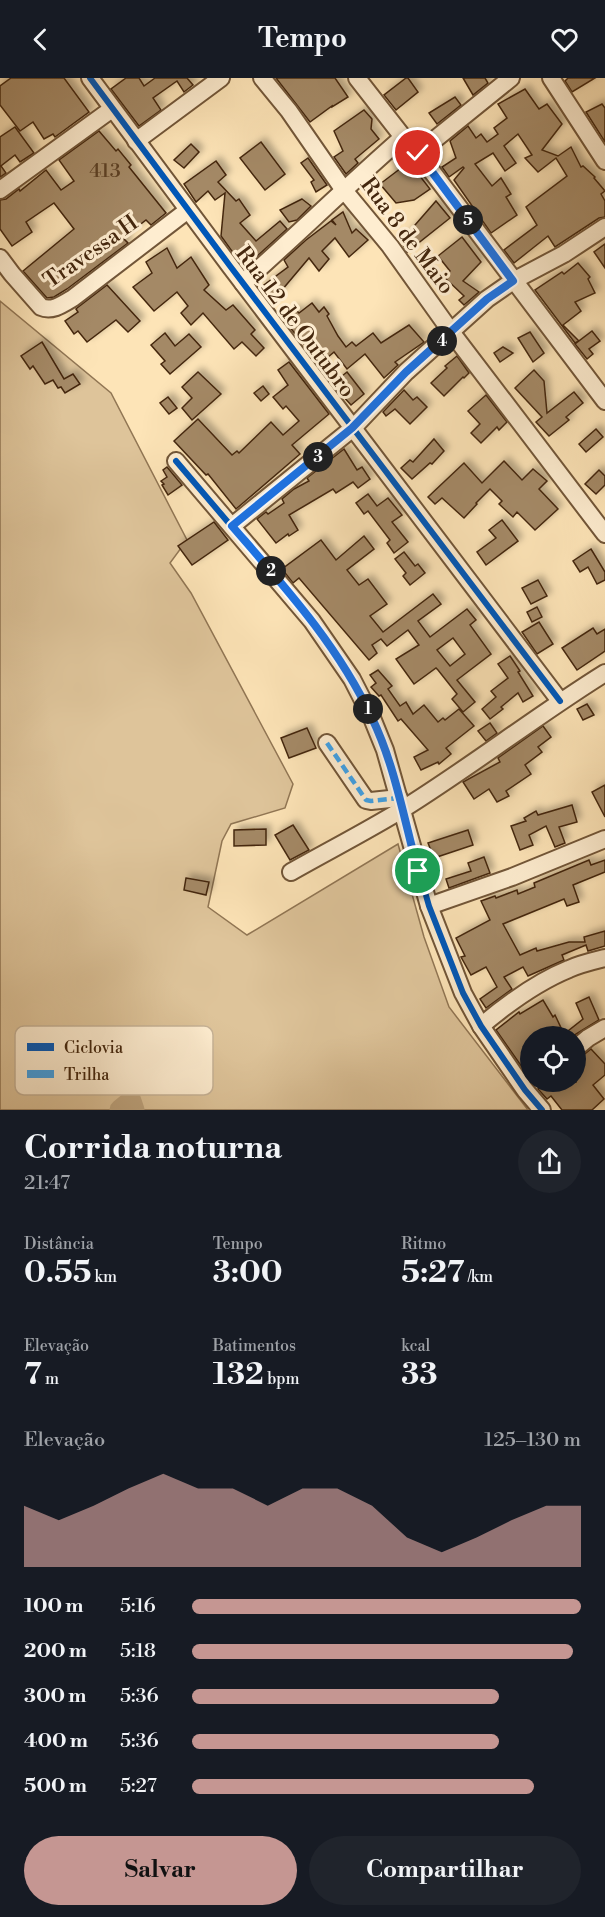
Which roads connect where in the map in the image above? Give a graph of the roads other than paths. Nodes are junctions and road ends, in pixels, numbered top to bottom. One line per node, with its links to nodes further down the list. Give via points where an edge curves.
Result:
1 (90, 78): 7 (street, Rua 12 de Outubro)
2 (221, 78): 9 (street)
3 (262, 78): 12 (street, Rua 8 de Maio)
4 (357, 78): 8 (street)
5 (511, 78): 10 (street)
6 (551, 78): 11 (street)
7 (112, 109): 9 (street, Rua 12 de Outubro); 13 (street)
8 (403, 136): 10 (street); 12 (street)
9 (136, 141): 14 (street, Rua 12 de Outubro)
10 (418, 153): 17 (street)
11 (605, 161)
12 (343, 189): 18 (street); 19 (street, Rua 8 de Maio, via 390,246)
13 (0, 190)
14 (188, 210): 16 (street, Travessa H, via 73,298 54,308 41,307); 18 (street, Rua 12 de Outubro)
15 (605, 227): 17 (street)
16 (0, 258)
17 (513, 281): 19 (street, via 487,299); 20 (street)
18 (243, 283): 21 (street, Rua 12 de Outubro)
19 (452, 333): 21 (street, via 406,372); 24 (street, Rua 8 de Maio)
20 (605, 401)
21 (352, 428): 23 (street); 26 (street, Rua 12 de Outubro)
22 (176, 461): 23 (street)
23 (232, 526): 28 (street, via 312,621 352,679 386,750)
24 (605, 534)
25 (605, 673): 26 (street)
26 (560, 701): 28 (street, via 488,753)
27 (327, 742): 28 (street, via 366,800)
28 (401, 803): 30 (street); 31 (street)
29 (605, 839): 31 (street)
30 (291, 872)
31 (429, 906): 33 (street, via 455,974)
32 (605, 958): 33 (street, via 546,980)
33 (481, 1026): 36 (street)
34 (605, 1028): 35 (street)
35 (586, 1040)
36 (520, 1073)
37 (534, 1092): 38 (street)
38 (542, 1110)

